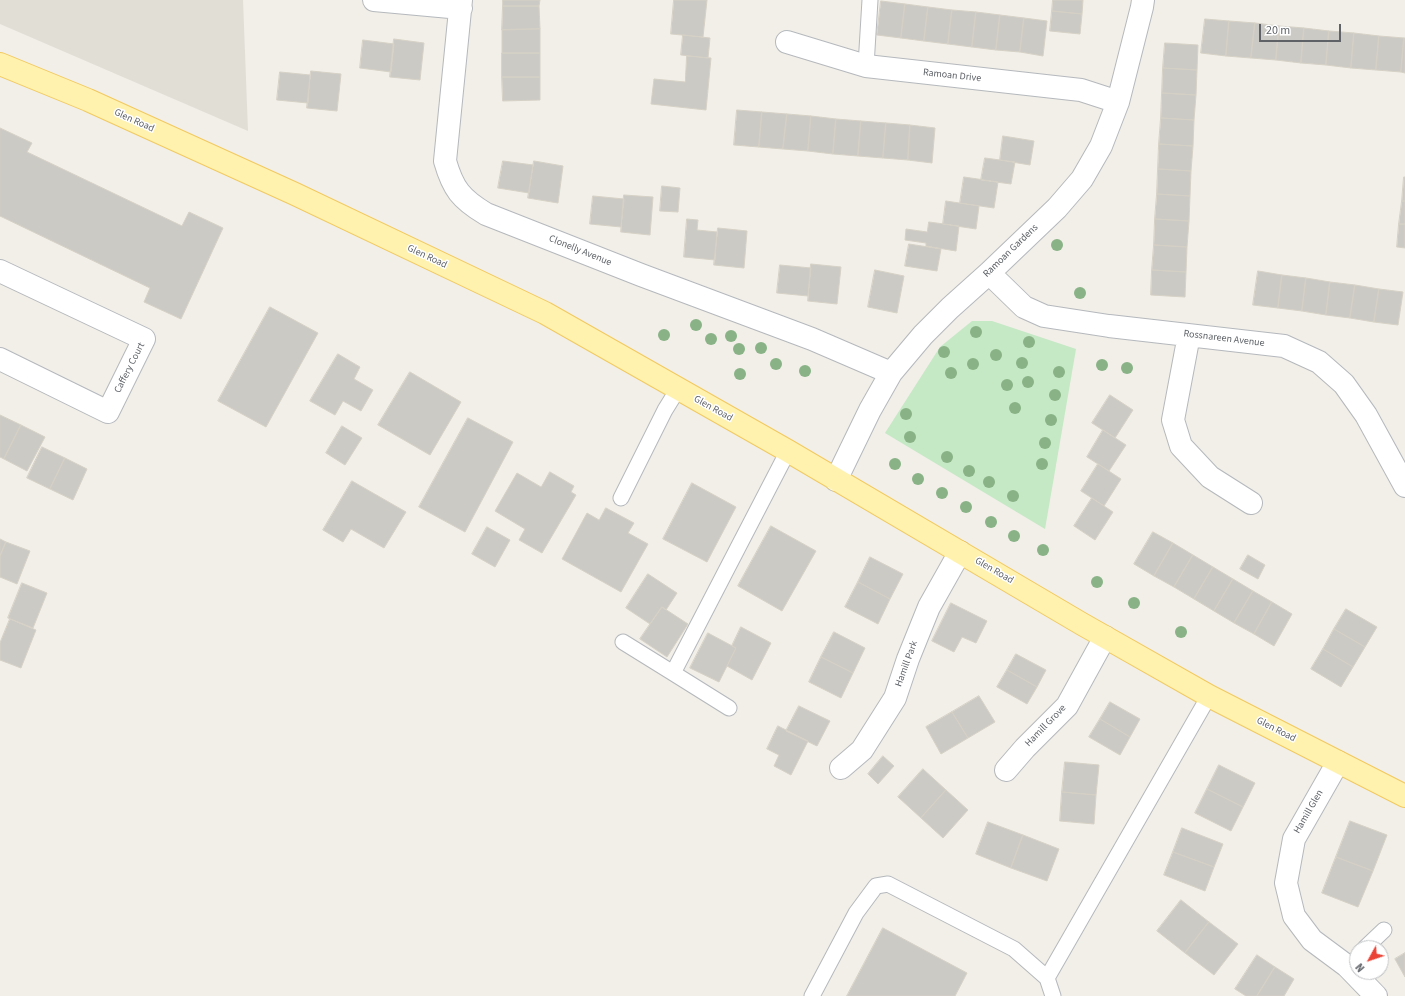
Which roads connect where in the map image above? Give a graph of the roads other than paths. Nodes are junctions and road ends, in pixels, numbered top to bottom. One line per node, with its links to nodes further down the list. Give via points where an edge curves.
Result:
1 (374, 0): 4 (street)
2 (870, 0): 7 (lane)
3 (1143, 0): 8 (street, Ramoan Gardens)
4 (461, 4): 13 (street, Clonelly Avenue, via 444,161 460,195 471,205 486,214 812,339)
5 (787, 42): 7 (street, Ramoan Drive)
6 (0, 64): 14 (main road, Glen Road, via 88,100 295,194 545,313)
7 (866, 66): 8 (street, Ramoan Drive, via 1081,90)
8 (1118, 102): 10 (street, Ramoan Gardens, via 1101,146 1082,179 1057,208)
9 (0, 271): 12 (street, Caffery Court, via 144,339 108,412)
10 (989, 273): 11 (street, Rossnareen Avenue, via 1024,307 1044,316); 13 (street, Ramoan Gardens, via 923,335)
11 (1189, 335): 17 (street, Rossnareen Avenue, via 1284,346 1319,362 1344,384 1366,415); 19 (street, via 1173,420 1181,446 1210,477)
12 (0, 360)
13 (891, 373): 16 (street, Ramoan Gardens)
14 (678, 389): 15 (main road, Glen Road); 18 (lane)
15 (788, 451): 16 (main road, Glen Road); 23 (lane)
16 (836, 480): 20 (main road, Glen Road)
17 (1405, 486)
18 (621, 498)
19 (1251, 503)
20 (960, 552): 21 (main road, Glen Road); 27 (street, Hamill Park, via 929,607 895,698 862,750)
21 (1105, 637): 24 (main road, Glen Road); 28 (street, Hamill Grove, via 1067,706)
22 (623, 642): 23 (lane)
23 (673, 673): 25 (lane)
24 (1209, 696): 26 (main road, Glen Road); 33 (lane)
25 (729, 708)
26 (1338, 762): 29 (main road, Glen Road); 32 (street, Hamill Glen, via 1294,839 1286,883 1294,916 1312,940)
27 (841, 768)
28 (1006, 770)
29 (1405, 796)
30 (1384, 930): 31 (lane)
31 (1373, 940)
32 (1349, 959)
33 (1046, 978): 35 (lane, via 1014,949 888,884 876,886 856,913); 36 (lane)
34 (1365, 980): 37 (street, Hamill Glen)
35 (812, 996)
36 (1053, 996)
37 (1376, 996)

